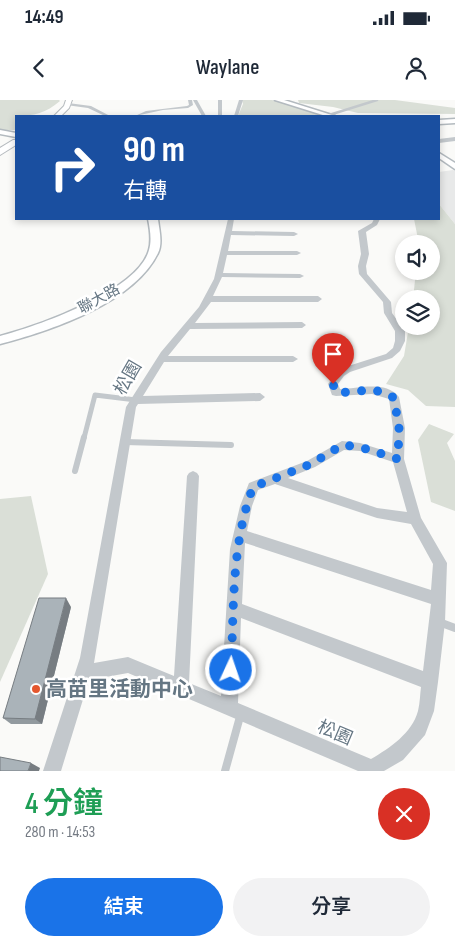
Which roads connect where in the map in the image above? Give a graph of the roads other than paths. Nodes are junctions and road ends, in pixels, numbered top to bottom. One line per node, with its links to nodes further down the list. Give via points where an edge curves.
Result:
1 (78, 100): 8 (street)
2 (190, 100): 9 (street, via 191,105)
3 (195, 100): 17 (street)
4 (220, 100): 18 (street)
5 (240, 100): 19 (street)
6 (278, 100): 20 (street)
7 (377, 100): 20 (lane)
8 (66, 102): 12 (main road); 13 (main road); 14 (street)
9 (181, 108): 10 (street); 16 (street)
10 (163, 109): 11 (street); 15 (street)
11 (148, 114)
12 (52, 115)
13 (58, 115)
14 (106, 115)
15 (167, 115)
16 (185, 115)
17 (203, 115)
18 (220, 115)
19 (236, 115)
20 (328, 115)
21 (455, 122): 22 (street)
22 (440, 123)
23 (0, 134): 24 (street)
24 (15, 136)
25 (15, 137): 29 (main road)
26 (455, 139): 27 (street)
27 (440, 141)
28 (15, 143): 30 (main road)
29 (0, 148)
30 (0, 152)
31 (440, 156): 32 (street)
32 (455, 168)
33 (146, 220): 47 (street, 聯大路, via 145,249 138,264 117,285 60,314)
34 (153, 220): 48 (street, 聯大路, via 154,252 143,268 120,289 48,325)
35 (231, 220): 37 (street, 松園)
36 (377, 220): 55 (street, 松園, via 362,231 363,274 387,302 388,313 400,331 400,341 388,356 346,370 333,384 336,392 383,390 394,398 399,428)
37 (228, 233): 38 (street); 39 (street, 松園)
38 (294, 234)
39 (224, 253): 40 (street); 41 (street, 松園)
40 (297, 253)
41 (219, 275): 42 (street); 43 (street, 松園)
42 (300, 276)
43 (208, 299): 44 (street); 46 (street, 松園)
44 (318, 299)
45 (302, 325): 46 (street)
46 (188, 326): 49 (street, 松園)
47 (0, 332)
48 (0, 340)
49 (161, 359): 50 (street); 52 (street, 松園)
50 (293, 359)
51 (260, 397): 52 (street)
52 (136, 400): 53 (street, 松園); 56 (lane, via 95,395)
53 (126, 442): 54 (lane); 65 (street, 松園)
54 (231, 445)
55 (398, 459): 58 (street, via 342,445 311,464); 59 (street, 松園)
56 (75, 471)
57 (193, 476): 67 (street)
58 (276, 479): 59 (street, via 377,513); 60 (street, via 253,487)
59 (415, 519): 61 (street, 松園, via 440,563)
60 (240, 535): 61 (street); 62 (street)
61 (438, 599): 63 (street, 松園)
62 (234, 608): 66 (street); 68 (street)
63 (437, 622): 64 (lane); 66 (street, 松園)
64 (455, 628)
65 (84, 673): 67 (street, 松園, via 128,665); 69 (street)
66 (430, 682): 68 (street, 松園, via 426,711 419,729 397,754 372,768)
67 (181, 688): 68 (street, 松園)
68 (235, 711): 70 (lane)
69 (52, 771)
70 (224, 771)

